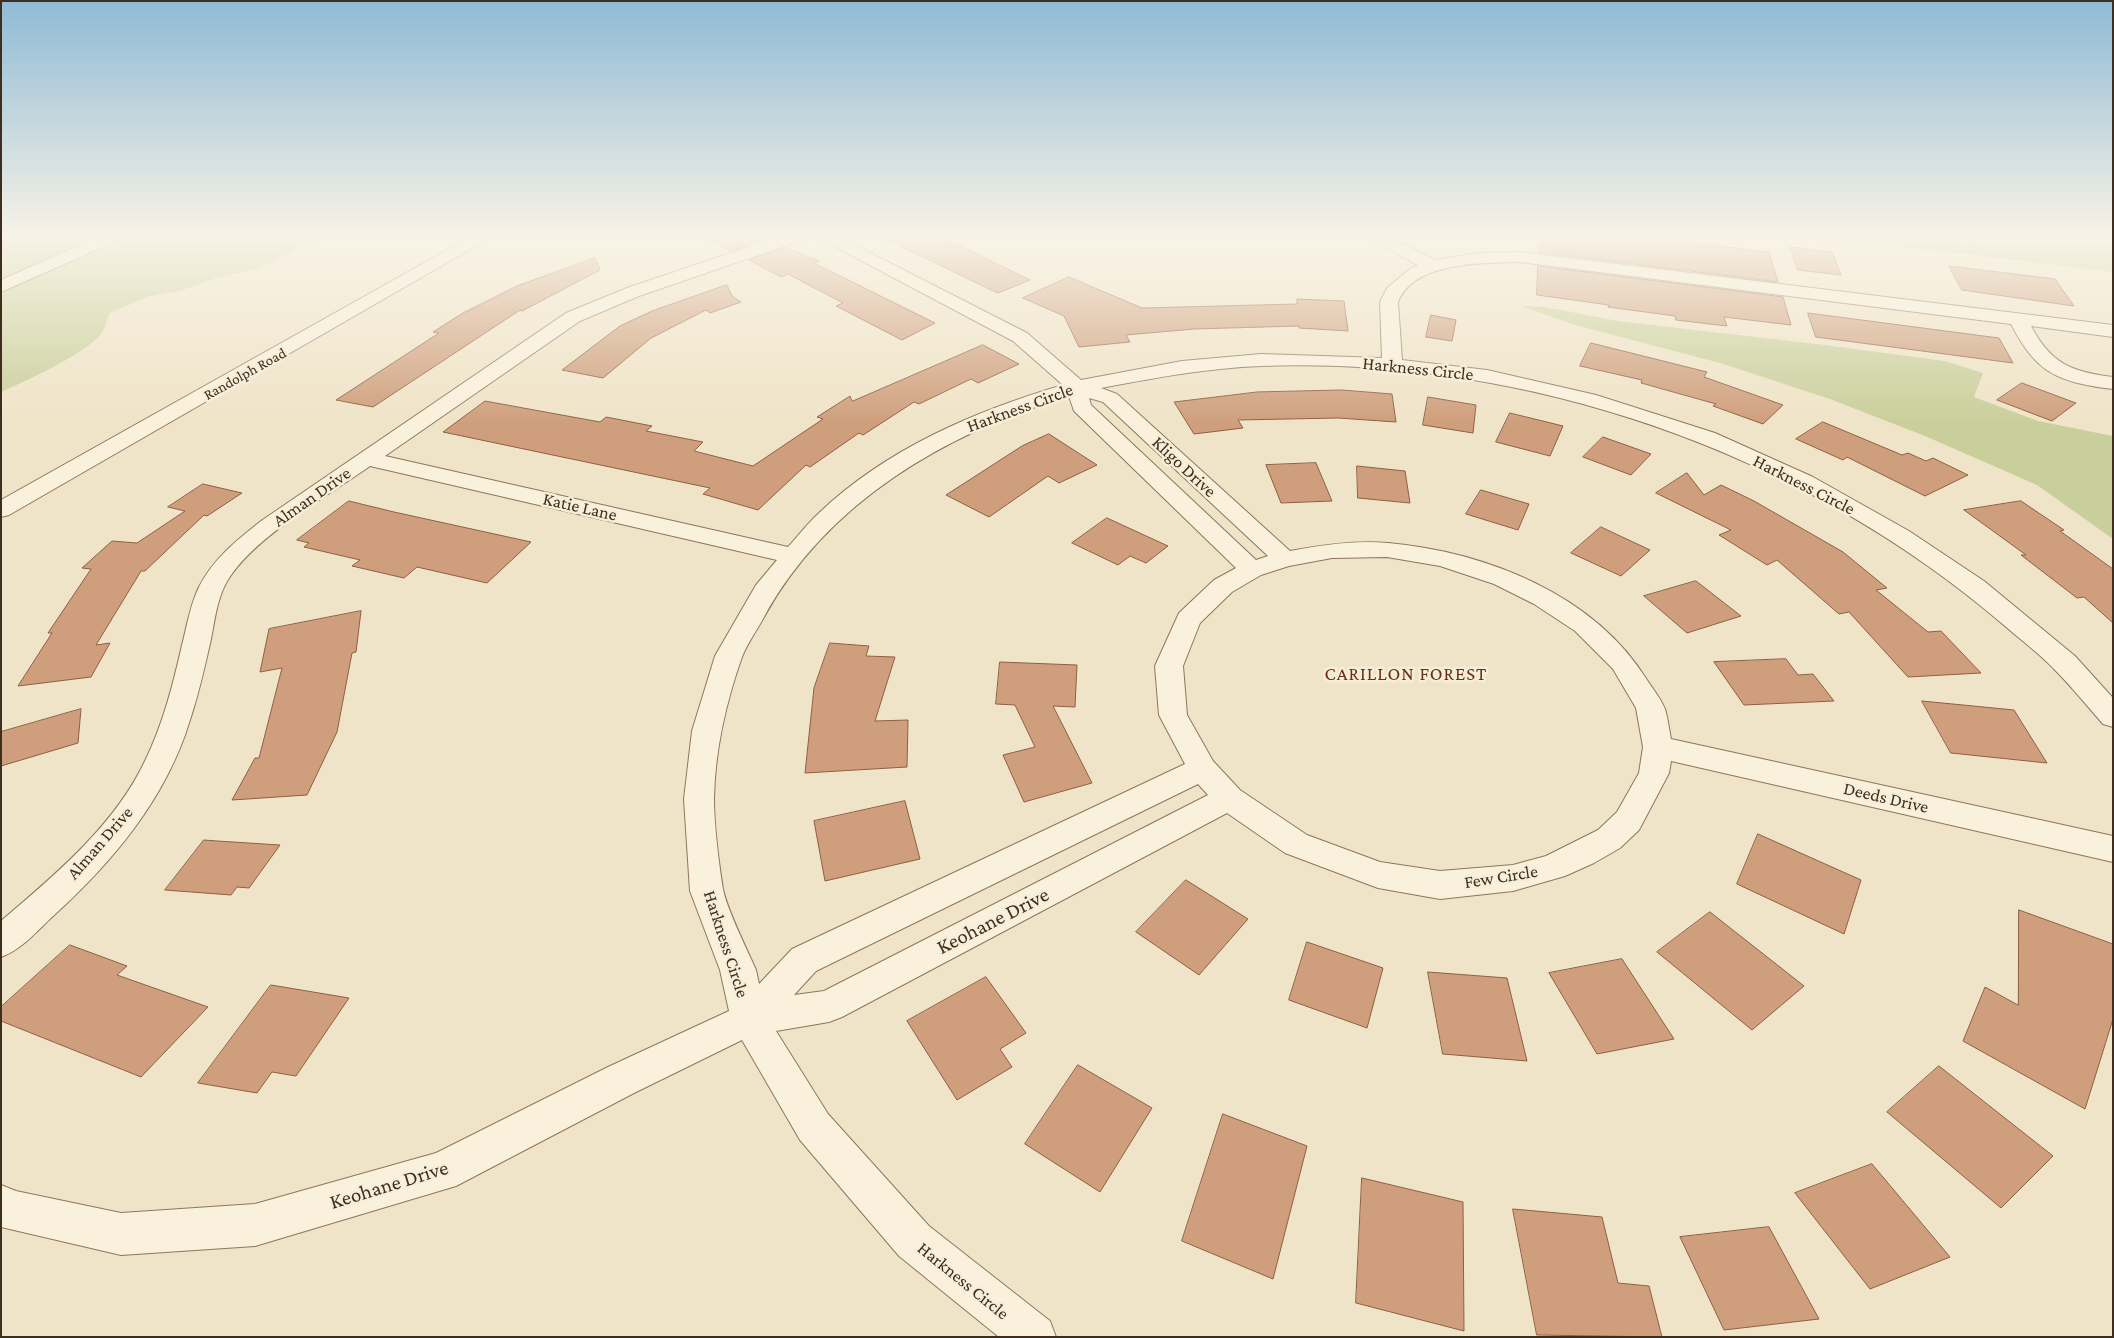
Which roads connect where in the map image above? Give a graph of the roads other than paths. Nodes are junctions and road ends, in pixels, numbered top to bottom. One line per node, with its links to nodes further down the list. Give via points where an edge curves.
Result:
1 (378, 297): 12 (street, Randolph Road)
2 (619, 297): 11 (street, Alman Drive, via 552,330)
3 (945, 297): 10 (street, Kligo Drive, via 1020,337)
4 (1391, 297): 8 (street)
5 (1845, 297): 6 (street)
6 (2018, 319): 7 (street); 9 (street, via 2037,352 2051,366)
7 (2113, 331)
8 (1392, 364): 10 (street, Harkness Circle, via 1252,361 1182,367); 16 (street, Harkness Circle, via 1487,376 1589,400 1707,438 1804,482 1900,536 1975,587 2065,663)
9 (2113, 384)
10 (1077, 387): 13 (street, Harkness Circle, via 1027,402 936,441 886,471 827,518); 14 (street, Kligo Drive, via 1110,398); 15 (street, Kligo Drive, via 1081,407)
11 (366, 459): 13 (street, Katie Lane); 21 (street, Alman Drive, via 269,526 225,566 212,586 205,606 178,716 158,766 139,797 102,844)
12 (1, 510)
13 (794, 556): 22 (street, Harkness Circle, via 769,585 730,656 706,731 699,799 707,892 738,970)
14 (1285, 559): 15 (street, Few Circle); 17 (street, Few Circle, via 1332,550 1397,552 1444,559 1503,578 1543,598 1584,625 1623,663 1650,708)
15 (1252, 570): 18 (street, Few Circle, via 1223,586 1188,619 1169,666 1173,715)
16 (2113, 717)
17 (1658, 747): 19 (street, Few Circle, via 1654,773 1642,796 1628,821 1609,839 1552,868 1513,878 1440,885 1378,875 1296,844); 20 (street, Deeds Drive)
18 (1202, 769): 19 (street, Few Circle); 22 (street, Keohane Drive, via 804,960)
19 (1229, 798): 22 (street, Keohane Drive, via 829,1006)
20 (2113, 849)
21 (1, 942)
22 (749, 1019): 23 (street, Keohane Drive, via 442,1172 255,1225 121,1234 10,1210); 24 (street, Harkness Circle, via 814,1127 914,1241)
23 (1, 1205)
24 (1034, 1337)

